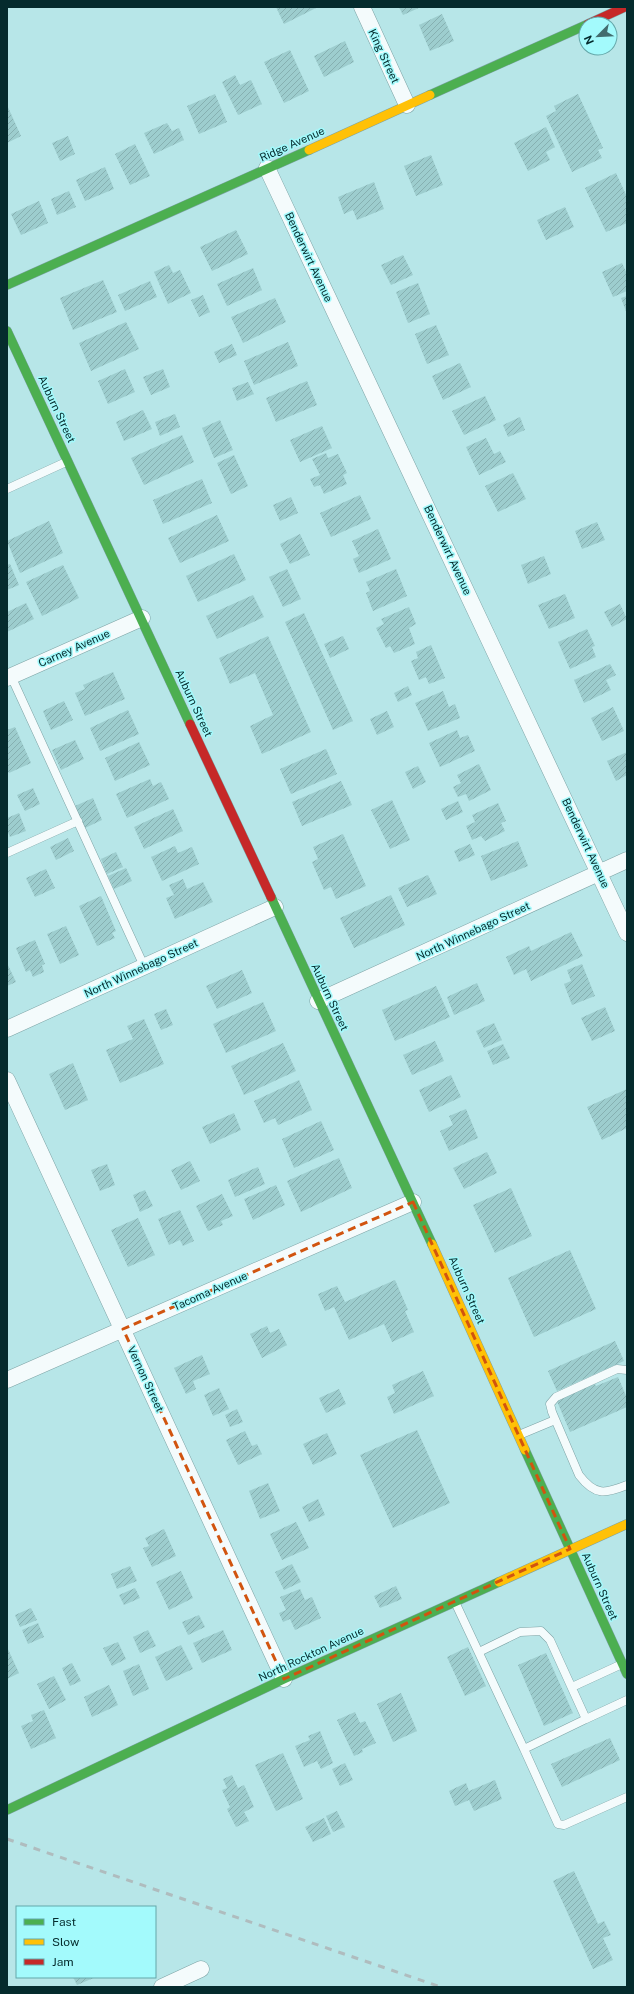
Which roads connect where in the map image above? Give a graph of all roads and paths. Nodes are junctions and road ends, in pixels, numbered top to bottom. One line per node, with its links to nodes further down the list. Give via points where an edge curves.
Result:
1 (362, 7): 6 (street, King Street)
2 (626, 7): 3 (street); 4 (main road, Ridge Avenue)
3 (627, 10)
4 (605, 16)
5 (578, 28): 6 (main road, Ridge Avenue)
6 (407, 105): 7 (main road, Ridge Avenue)
7 (267, 168): 8 (main road, Ridge Avenue); 17 (street, Benderwirt Avenue)
8 (7, 285)
9 (7, 331): 10 (main road, Auburn Street)
10 (68, 461): 11 (lane); 12 (main road, Auburn Street)
11 (7, 489)
12 (142, 618): 13 (street, Carney Avenue); 18 (main road, Auburn Street)
13 (9, 677): 14 (lane)
14 (78, 821): 15 (lane); 20 (lane)
15 (7, 853)
16 (627, 860): 17 (street, North Winnebago Street)
17 (600, 872): 19 (street, Benderwirt Avenue); 21 (street, North Winnebago Street)
18 (275, 907): 20 (street, North Winnebago Street); 21 (main road, Auburn Street)
19 (627, 933)
20 (144, 966): 22 (street, North Winnebago Street)
21 (318, 1001): 24 (main road, Auburn Street)
22 (7, 1029)
23 (7, 1080): 25 (street, Vernon Street)
24 (413, 1202): 25 (street, Tacoma Avenue); 29 (main road, Auburn Street)
25 (123, 1329): 27 (street, Tacoma Avenue); 37 (street, Vernon Street)
26 (627, 1370): 28 (lane, via 617,1369 553,1398 550,1407)
27 (7, 1380)
28 (555, 1420): 29 (lane); 30 (lane, via 584,1481 594,1490 607,1492)
29 (519, 1435): 32 (main road, Auburn Street)
30 (627, 1485)
31 (627, 1524): 32 (main road, North Rockton Avenue)
32 (570, 1549): 33 (main road, North Rockton Avenue); 35 (main road, Auburn Street)
33 (455, 1601): 34 (lane); 37 (main road, North Rockton Avenue)
34 (479, 1652): 38 (lane, via 520,1632 541,1631 550,1640); 41 (lane)
35 (622, 1664): 36 (main road, Auburn Street); 38 (lane)
36 (627, 1674)
37 (284, 1679): 43 (main road, North Rockton Avenue)
38 (572, 1687): 40 (lane)
39 (627, 1700): 40 (lane)
40 (586, 1719): 41 (lane)
41 (524, 1749): 42 (lane, via 558,1824 564,1826)
42 (627, 1797)
43 (8, 1808)
44 (201, 1969): 45 (street)
45 (162, 1987)

